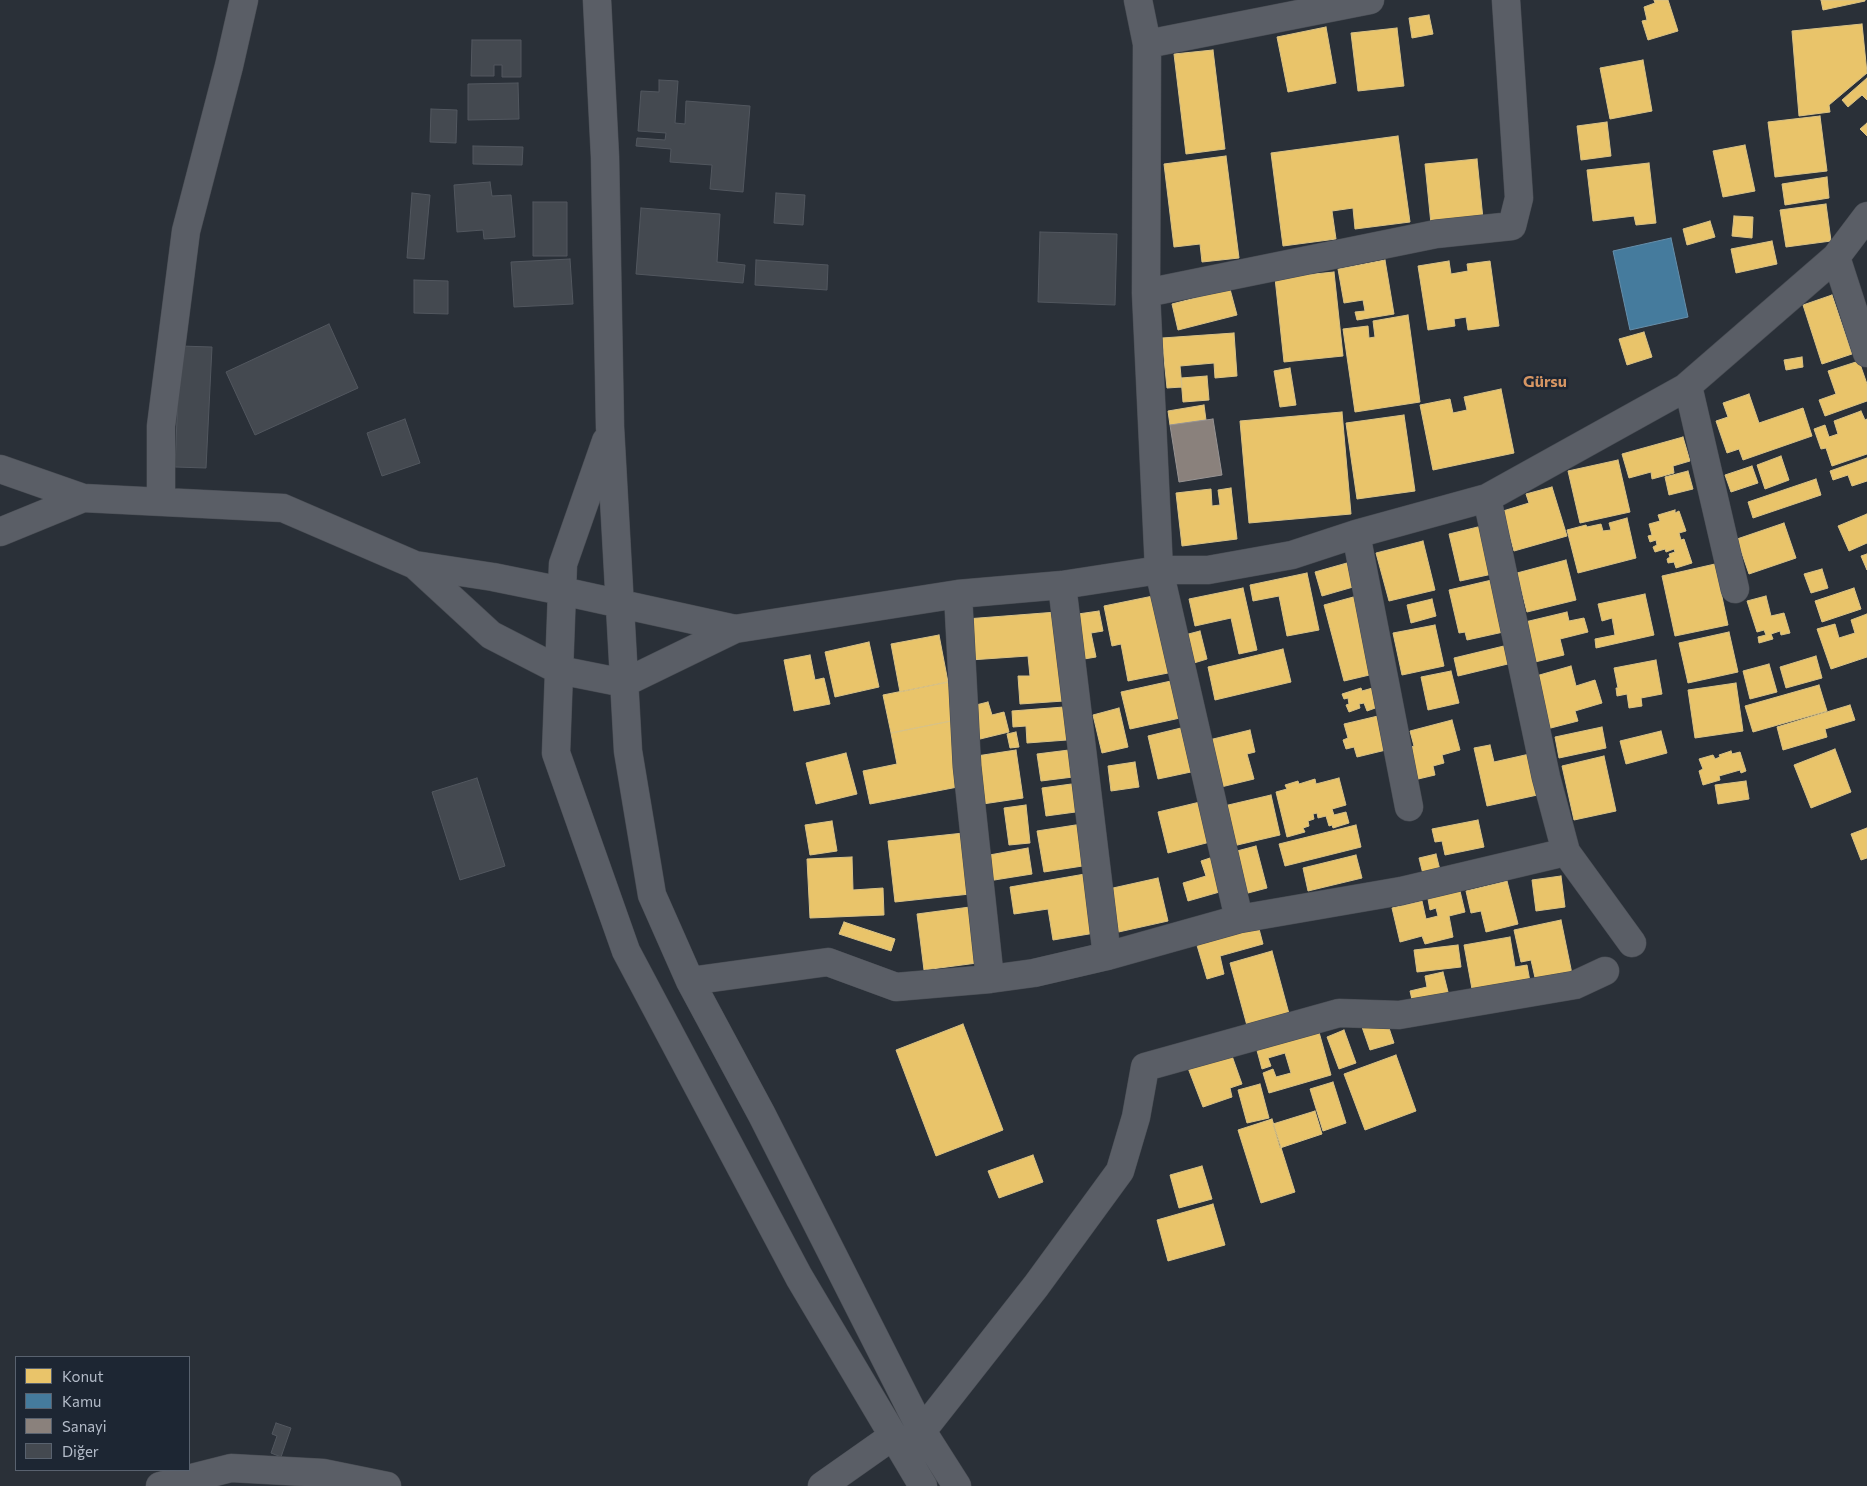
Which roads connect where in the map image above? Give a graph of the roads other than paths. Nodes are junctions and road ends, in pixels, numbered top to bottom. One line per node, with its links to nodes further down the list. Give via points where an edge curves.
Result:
1 (244, 0): 17 (street, via 186,231 162,426)
2 (597, 0): 13 (street, via 605,157)
3 (1138, 0): 6 (street)
4 (1370, 0): 6 (street)
5 (1506, 0): 10 (street, via 1519,198 1512,226 1436,234)
6 (1147, 44): 10 (street)
7 (1867, 216): 9 (street)
8 (1867, 245): 9 (street)
9 (1836, 258): 11 (street); 12 (street)
10 (1146, 293): 21 (street)
11 (1867, 353)
12 (1688, 386): 16 (street); 23 (street)
13 (610, 427): 24 (street, via 563,564); 26 (street)
14 (0, 469): 15 (street)
15 (83, 498): 17 (street); 18 (street)
16 (1487, 498): 19 (street); 31 (street, via 1546,777)
17 (161, 502): 20 (street, via 283,508)
18 (0, 532)
19 (1356, 534): 21 (street, via 1292,555 1208,570); 30 (street)
20 (415, 565): 24 (street); 28 (street, via 491,635)
21 (1159, 570): 22 (street); 32 (street)
22 (1062, 586): 25 (street); 34 (street)
23 (1734, 589)
24 (562, 591): 26 (street); 28 (street)
25 (958, 594): 27 (street); 36 (street, via 967,766)
26 (619, 603): 27 (street); 29 (street)
27 (735, 629): 29 (street)
28 (559, 670): 29 (street); 39 (street, via 556,753 626,951 799,1277)
29 (624, 683): 37 (street, via 628,751 652,895)
30 (1409, 807)
31 (1566, 852): 32 (street, via 1401,891); 33 (street)
32 (1239, 919): 34 (street)
33 (1632, 942)
34 (1106, 956): 36 (street, via 1034,973)
35 (1605, 971): 38 (street, via 1575,985 1399,1015 1339,1014 1145,1067 1136,1117 1120,1171 1036,1286)
36 (990, 979): 37 (street, via 896,987 828,962)
37 (690, 982): 38 (street, via 762,1115)
38 (922, 1431): 44 (street)
39 (893, 1436): 42 (street); 43 (street)
40 (160, 1486): 41 (street, via 231,1468 323,1473)
41 (387, 1486)
42 (822, 1486)
43 (923, 1486)
44 (957, 1486)

